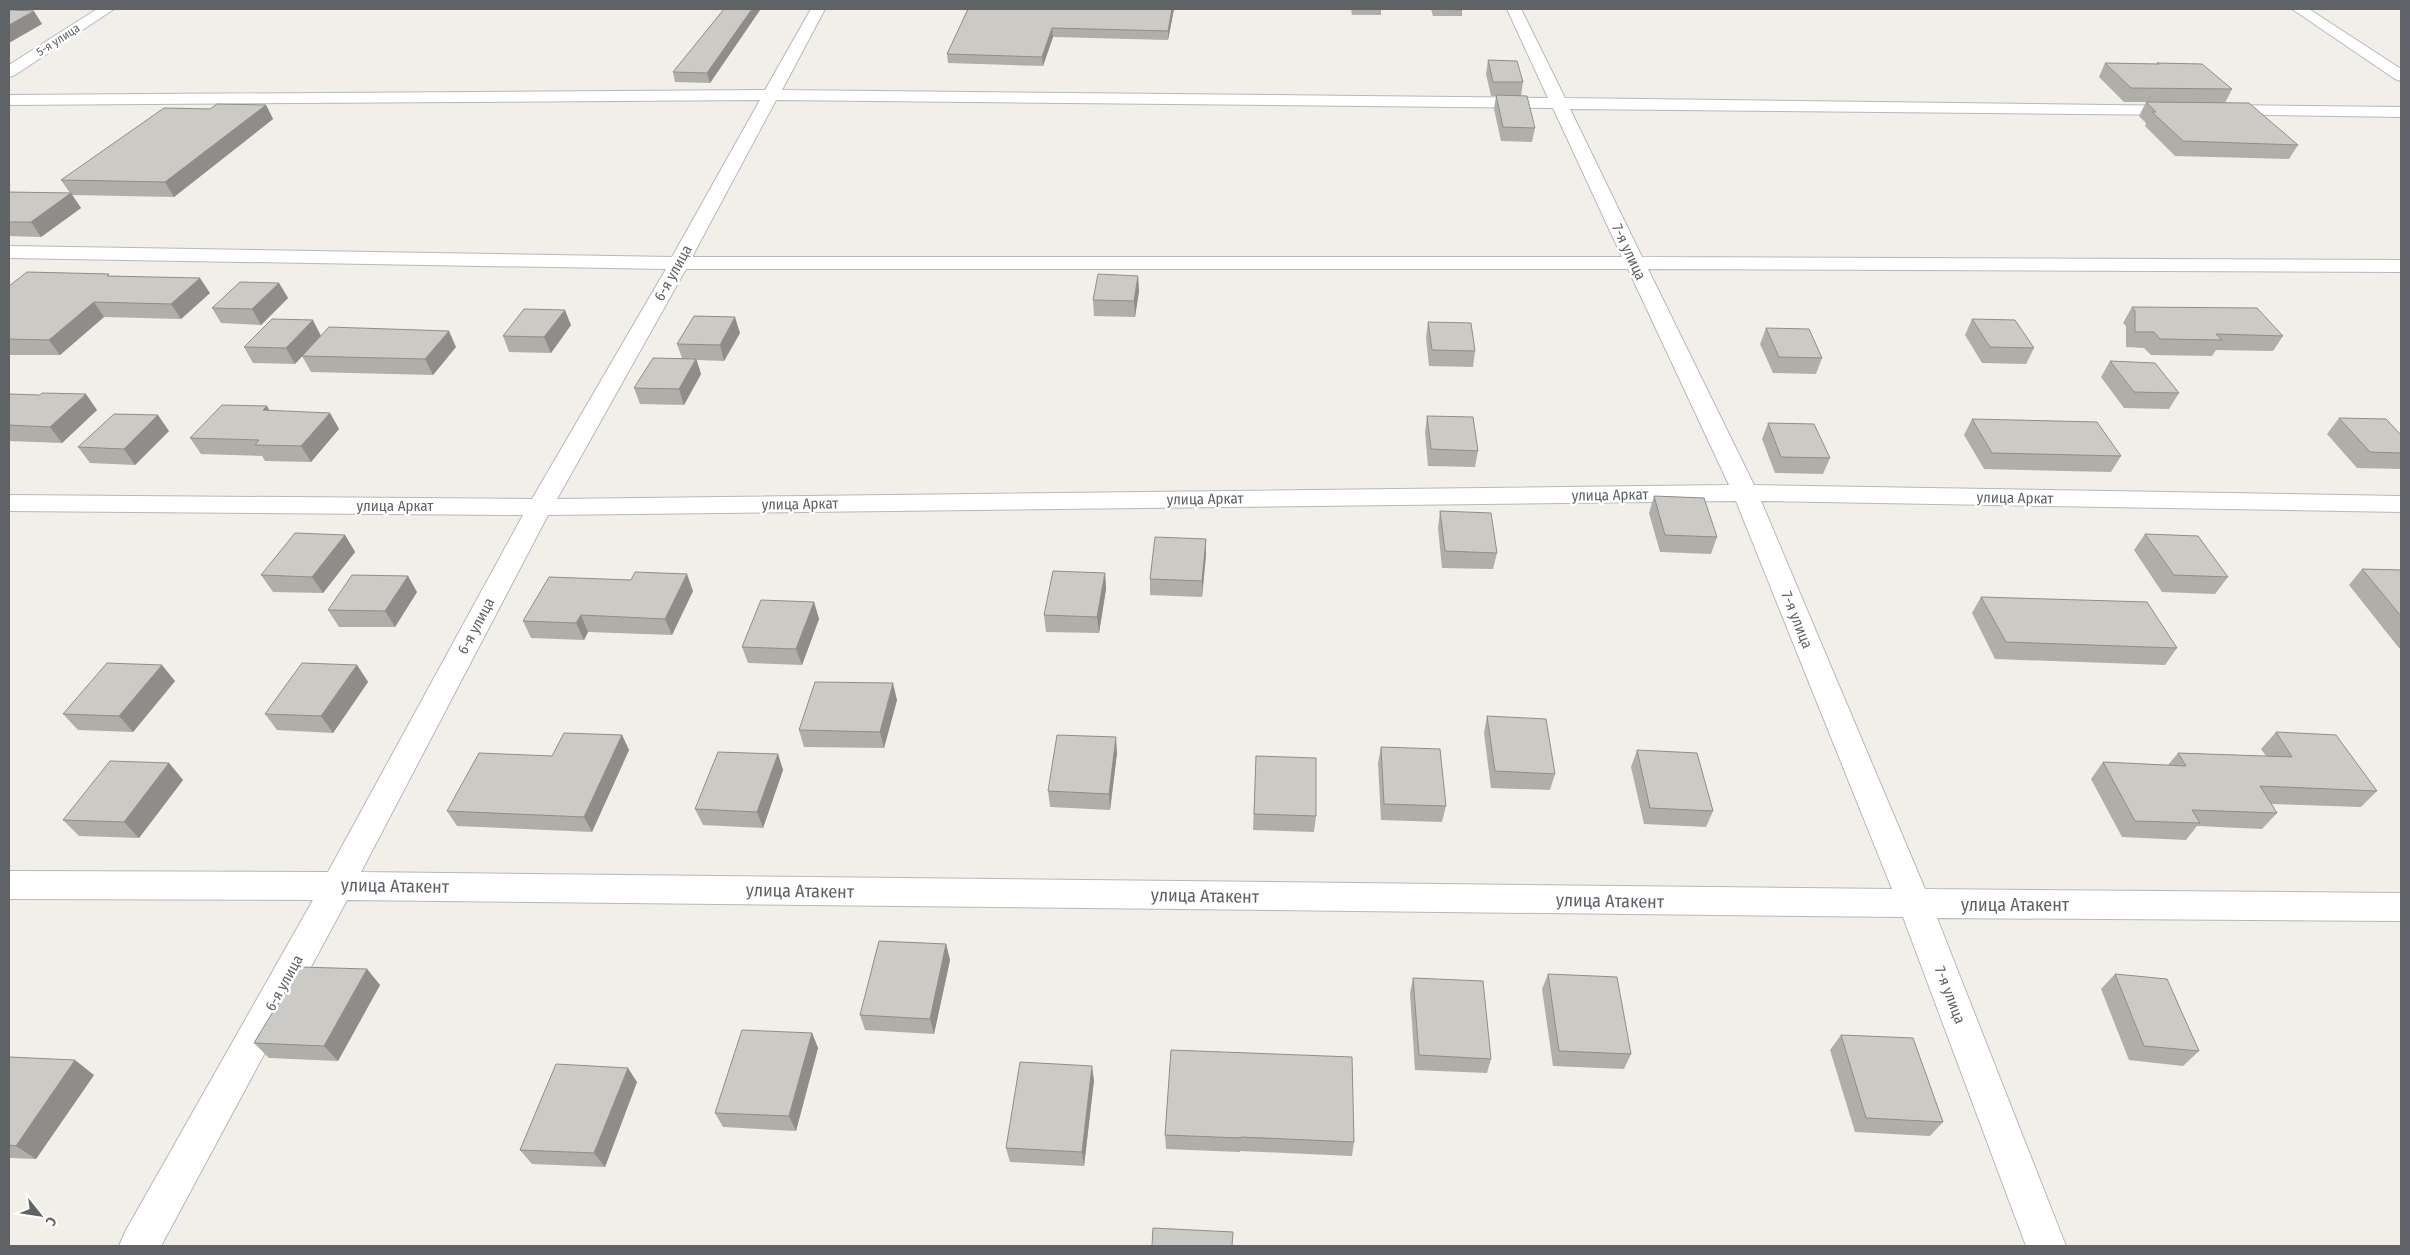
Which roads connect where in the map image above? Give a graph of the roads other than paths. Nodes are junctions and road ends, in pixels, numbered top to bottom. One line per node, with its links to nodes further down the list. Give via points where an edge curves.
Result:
1 (107, 9): 5 (street, 5-я улица)
2 (818, 9): 7 (street, 6-я улица)
3 (1514, 9): 9 (street, 7-я улица)
4 (2298, 9): 6 (street)
5 (9, 72)
6 (2401, 76)
7 (771, 95): 8 (street); 9 (street); 12 (street, 6-я улица)
8 (9, 100)
9 (1560, 105): 10 (street); 13 (street, 7-я улица)
10 (2401, 112)
11 (9, 252): 12 (street)
12 (679, 263): 13 (street); 18 (street, 6-я улица)
13 (1635, 263): 14 (street); 15 (street, 7-я улица)
14 (2401, 266)
15 (1745, 493): 17 (street, улица Аркат); 18 (street, улица Аркат); 21 (street, 7-я улица)
16 (9, 503): 18 (street, улица Аркат)
17 (2401, 504)
18 (540, 507): 20 (street, 6-я улица)
19 (9, 885): 20 (street, улица Атакент)
20 (338, 885): 21 (street, улица Атакент); 23 (street, 6-я улица)
21 (1915, 905): 22 (street, улица Атакент); 24 (street, 7-я улица)
22 (2401, 907)
23 (139, 1246)
24 (2046, 1246)

